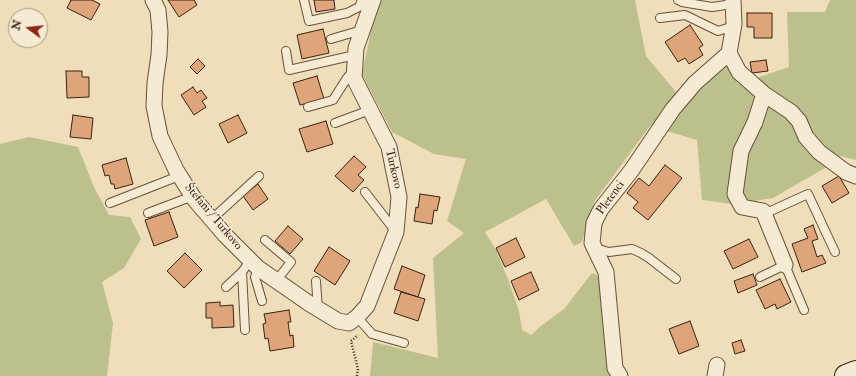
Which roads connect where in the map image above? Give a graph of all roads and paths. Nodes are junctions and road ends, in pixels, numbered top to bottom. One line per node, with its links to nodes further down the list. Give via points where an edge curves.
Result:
1 (152, 0): 18 (street, Štefani / Turkovo, via 158,10 160,32 154,106 160,136)
2 (304, 0): 3 (lane, via 308,21 347,13 359,7)
3 (362, 0)
4 (372, 0): 9 (street, Turkovo)
5 (678, 0): 6 (lane, via 712,7)
6 (733, 2): 8 (street)
7 (660, 18): 8 (lane, via 685,15 718,31)
8 (734, 26): 12 (street)
9 (362, 30): 10 (lane); 13 (street, Turkovo, via 356,48)
10 (331, 38)
11 (286, 50): 13 (lane, via 289,70)
12 (729, 52): 14 (street, via 739,72); 29 (street, Pletenci, via 695,83 673,109 631,171 601,208 594,223)
13 (355, 62): 15 (lane, via 333,100); 16 (street, Turkovo, via 354,78)
14 (764, 94): 20 (street, via 792,112 806,138 819,152 846,172); 25 (street, via 755,122 741,151 735,194 742,207 763,211)
15 (308, 107)
16 (370, 110): 17 (lane); 27 (street, Turkovo, via 388,147 393,168 399,197)
17 (335, 123)
18 (179, 176): 22 (street, Štefani / Turkovo); 23 (lane)
19 (259, 176): 26 (lane)
20 (856, 176)
21 (365, 192): 27 (lane)
22 (193, 196): 24 (lane); 26 (street, Štefani / Turkovo)
23 (110, 204)
24 (148, 213)
25 (764, 214): 30 (lane, via 808,194); 31 (street)
26 (212, 220): 32 (street, Štefani / Turkovo)
27 (396, 232): 41 (street, Turkovo, via 367,306)
28 (265, 240): 35 (lane, via 292,262)
29 (594, 248): 34 (lane, via 608,252 632,249 649,258); 46 (street, Pletenci, via 606,272 615,368)
30 (835, 252)
31 (785, 265): 33 (lane); 40 (lane)
32 (250, 267): 35 (street, Štefani / Turkovo); 37 (lane); 38 (lane); 42 (lane)
33 (760, 277)
34 (676, 279)
35 (276, 281): 39 (street, Štefani / Turkovo)
36 (316, 281): 39 (lane)
37 (226, 287)
38 (262, 301)
39 (318, 310): 41 (street, Štefani / Turkovo, via 338,322 349,323)
40 (804, 310)
41 (357, 317): 43 (lane, via 372,334); 45 (path, via 363,332 351,341 358,369)
42 (245, 330)
43 (404, 343)
44 (856, 372): 47 (main road)
45 (357, 376)
46 (620, 376)
47 (846, 376)

